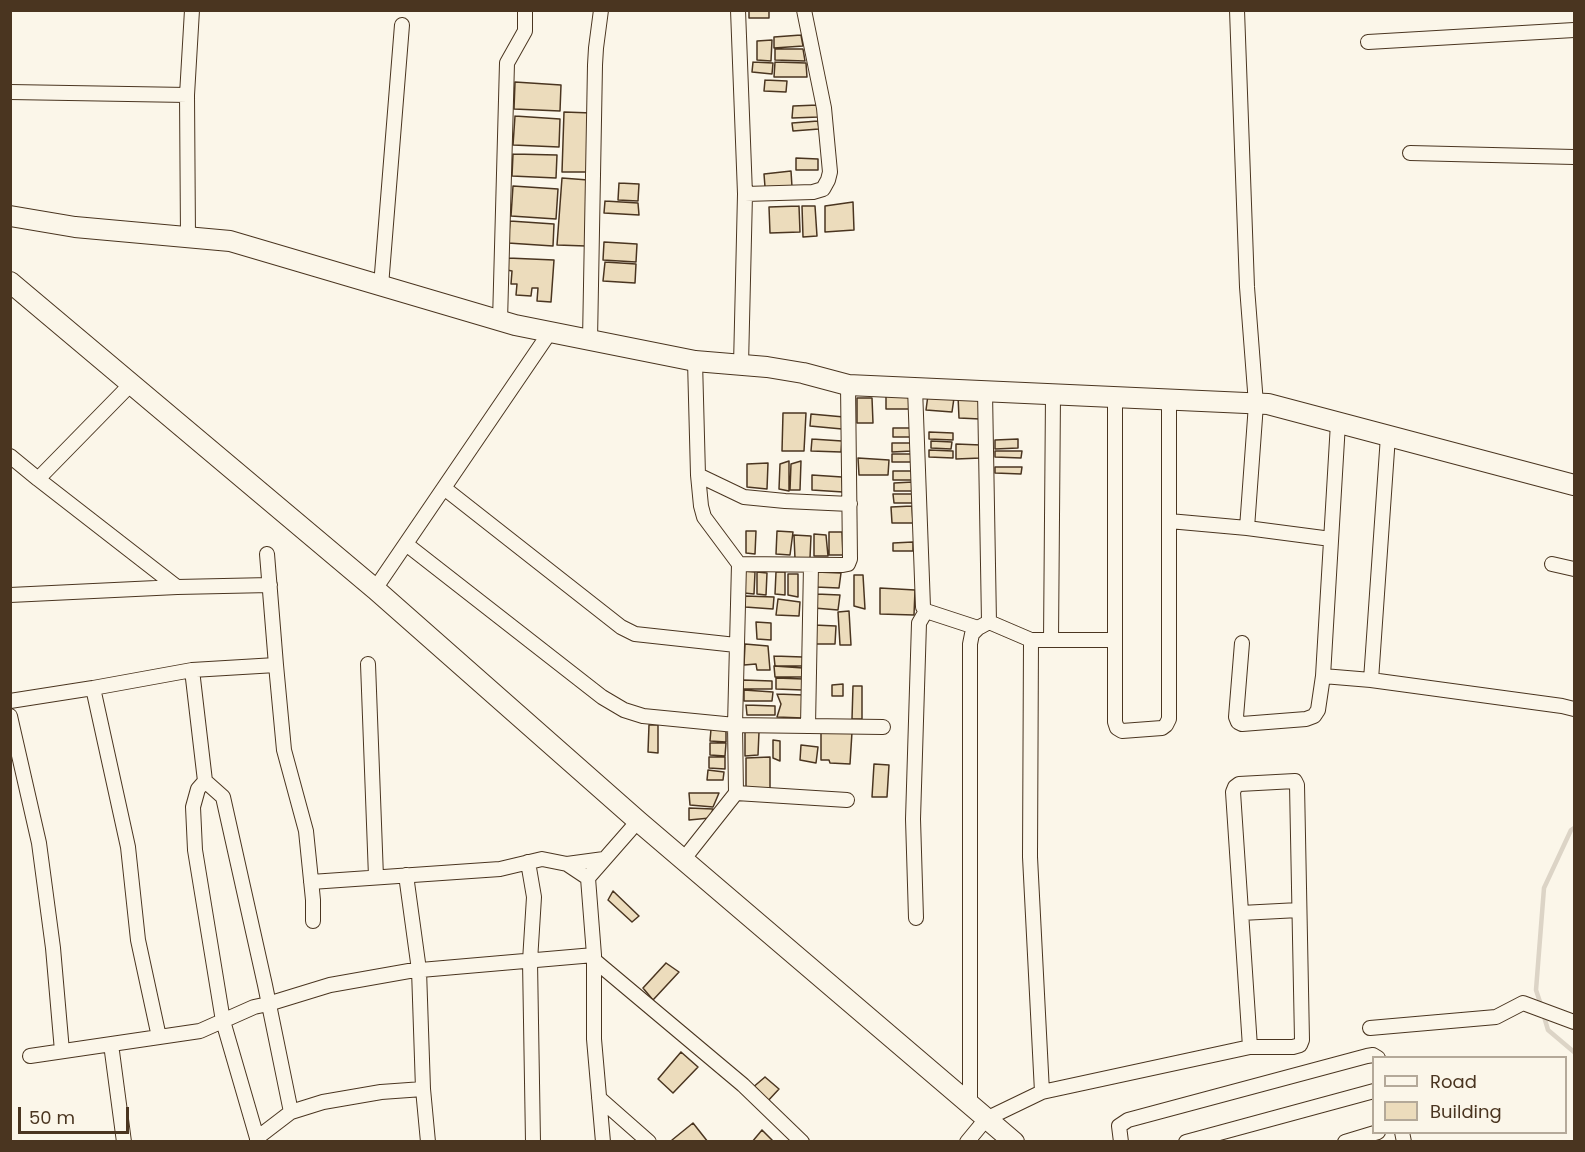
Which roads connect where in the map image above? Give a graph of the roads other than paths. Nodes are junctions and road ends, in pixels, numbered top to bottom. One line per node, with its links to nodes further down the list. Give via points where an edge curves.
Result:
1 (192, 10): 11 (street)
2 (525, 10): 19 (street, via 525,31 507,63)
3 (601, 10): 21 (street, via 595,65)
4 (738, 10): 14 (street)
5 (804, 10): 14 (street, via 824,108 828,180 823,189 813,192)
6 (1238, 10): 31 (street, via 1247,287)
7 (402, 25): 18 (street)
8 (1575, 30): 9 (street)
9 (1368, 42)
10 (10, 92): 11 (street)
11 (187, 95): 16 (street)
12 (1410, 153): 13 (street)
13 (1575, 157)
14 (745, 194): 23 (street)
15 (10, 216): 16 (main road, via 75,227)
16 (188, 237): 18 (main road, via 230,241)
17 (10, 282): 24 (main road)
18 (381, 286): 19 (main road)
19 (500, 321): 20 (main road)
20 (550, 332): 21 (main road); 38 (street)
21 (590, 340): 22 (main road)
22 (695, 361): 23 (main road); 35 (street)
23 (741, 365): 25 (main road)
24 (132, 383): 36 (street); 51 (main road)
25 (848, 385): 26 (main road); 39 (street)
26 (915, 388): 27 (main road); 53 (street)
27 (985, 392): 28 (main road); 54 (street)
28 (1053, 395): 29 (main road); 56 (street)
29 (1114, 398): 30 (main road); 57 (street)
30 (1169, 400): 31 (main road); 40 (street)
31 (1256, 404): 32 (main road); 41 (street)
32 (1338, 423): 33 (main road); 42 (street)
33 (1388, 436): 37 (main road); 64 (street)
34 (10, 456): 36 (street)
35 (698, 475): 39 (street, via 744,497); 45 (street, via 704,517)
36 (38, 479): 50 (street)
37 (1575, 485)
38 (444, 488): 43 (street); 59 (street, via 621,627 635,634)
39 (850, 504): 47 (street, via 848,564)
40 (1169, 521): 41 (street); 57 (street, via 1169,719 1162,728 1117,728)
41 (1247, 528): 42 (street)
42 (1331, 539): 63 (street)
43 (406, 544): 51 (street); 69 (street, via 624,710 644,716)
44 (267, 554): 49 (street)
45 (739, 564): 47 (street); 59 (street)
46 (1552, 564): 48 (street)
47 (811, 565): 70 (street)
48 (1575, 569)
49 (270, 585): 50 (street); 61 (street)
50 (177, 587): 52 (street)
51 (375, 589): 75 (main road)
52 (10, 595)
53 (926, 611): 54 (street); 86 (street, via 919,623 913,819)
54 (983, 625): 55 (street); 105 (street, via 972,634 970,644)
55 (1031, 640): 56 (street); 102 (street, via 1030,857)
56 (1051, 640): 57 (street)
57 (1114, 640)
58 (1242, 643): 63 (street, via 1236,717 1242,724 1314,716)
59 (736, 645): 69 (street)
60 (368, 664): 81 (street)
61 (276, 665): 62 (street); 83 (street, via 284,750 306,831)
62 (192, 670): 65 (street); 72 (street)
63 (1323, 676): 64 (street)
64 (1371, 680): 67 (street)
65 (93, 688): 66 (street); 95 (street, via 128,847 138,940)
66 (10, 701)
67 (1575, 709)
68 (10, 716): 98 (street, via 39,843)
69 (735, 725): 70 (street); 73 (street)
70 (808, 726): 71 (street)
71 (883, 727)
72 (205, 781): 91 (street, via 223,797); 93 (street, via 198,789 193,807 195,850)
73 (736, 793): 74 (street); 77 (street)
74 (848, 800)
75 (638, 821): 76 (street); 77 (main road)
76 (604, 859): 79 (street); 82 (street)
77 (683, 860): 105 (main road)
78 (528, 862): 79 (street, via 542,859); 80 (street, via 445,874); 89 (street, via 534,897)
79 (567, 864): 82 (street)
80 (406, 875): 81 (street); 90 (street)
81 (376, 877): 83 (street)
82 (588, 878): 88 (street)
83 (311, 882): 87 (street)
84 (1299, 910): 85 (street); 85 (street, via 1297,784 1289,780 1239,784 1233,792); 97 (street, via 1302,1040 1293,1047)
85 (1241, 913): 97 (street)
86 (916, 918)
87 (313, 921)
88 (594, 958): 89 (street); 104 (street); 115 (street)
89 (530, 961): 90 (street); 112 (street)
90 (419, 970): 91 (street, via 330,985); 101 (street)
91 (268, 1004): 93 (street); 106 (street)
92 (1568, 1019): 94 (street, via 1523,1003 1496,1017)
93 (223, 1021): 95 (street, via 200,1031); 109 (street)
94 (1371, 1028)
95 (159, 1037): 96 (street)
96 (111, 1044): 98 (street); 110 (street)
97 (1250, 1047): 102 (street)
98 (62, 1051): 99 (street)
99 (30, 1056)
100 (1375, 1056): 118 (street, via 1128,1120 1119,1126)
101 (423, 1089): 106 (street, via 323,1102); 111 (street)
102 (1042, 1092): 107 (street)
103 (1372, 1092): 119 (street)
104 (599, 1098): 113 (street); 114 (street)
105 (970, 1105): 107 (main road)
106 (291, 1112): 109 (street)
107 (986, 1119): 116 (street); 117 (main road)
108 (1372, 1134): 120 (street)
109 (257, 1140)
110 (124, 1142)
111 (428, 1142)
112 (533, 1142)
113 (603, 1142)
114 (649, 1142)
115 (802, 1142)
116 (967, 1142)
117 (1014, 1142)
118 (1120, 1142)
119 (1186, 1142)
120 (1345, 1142)

